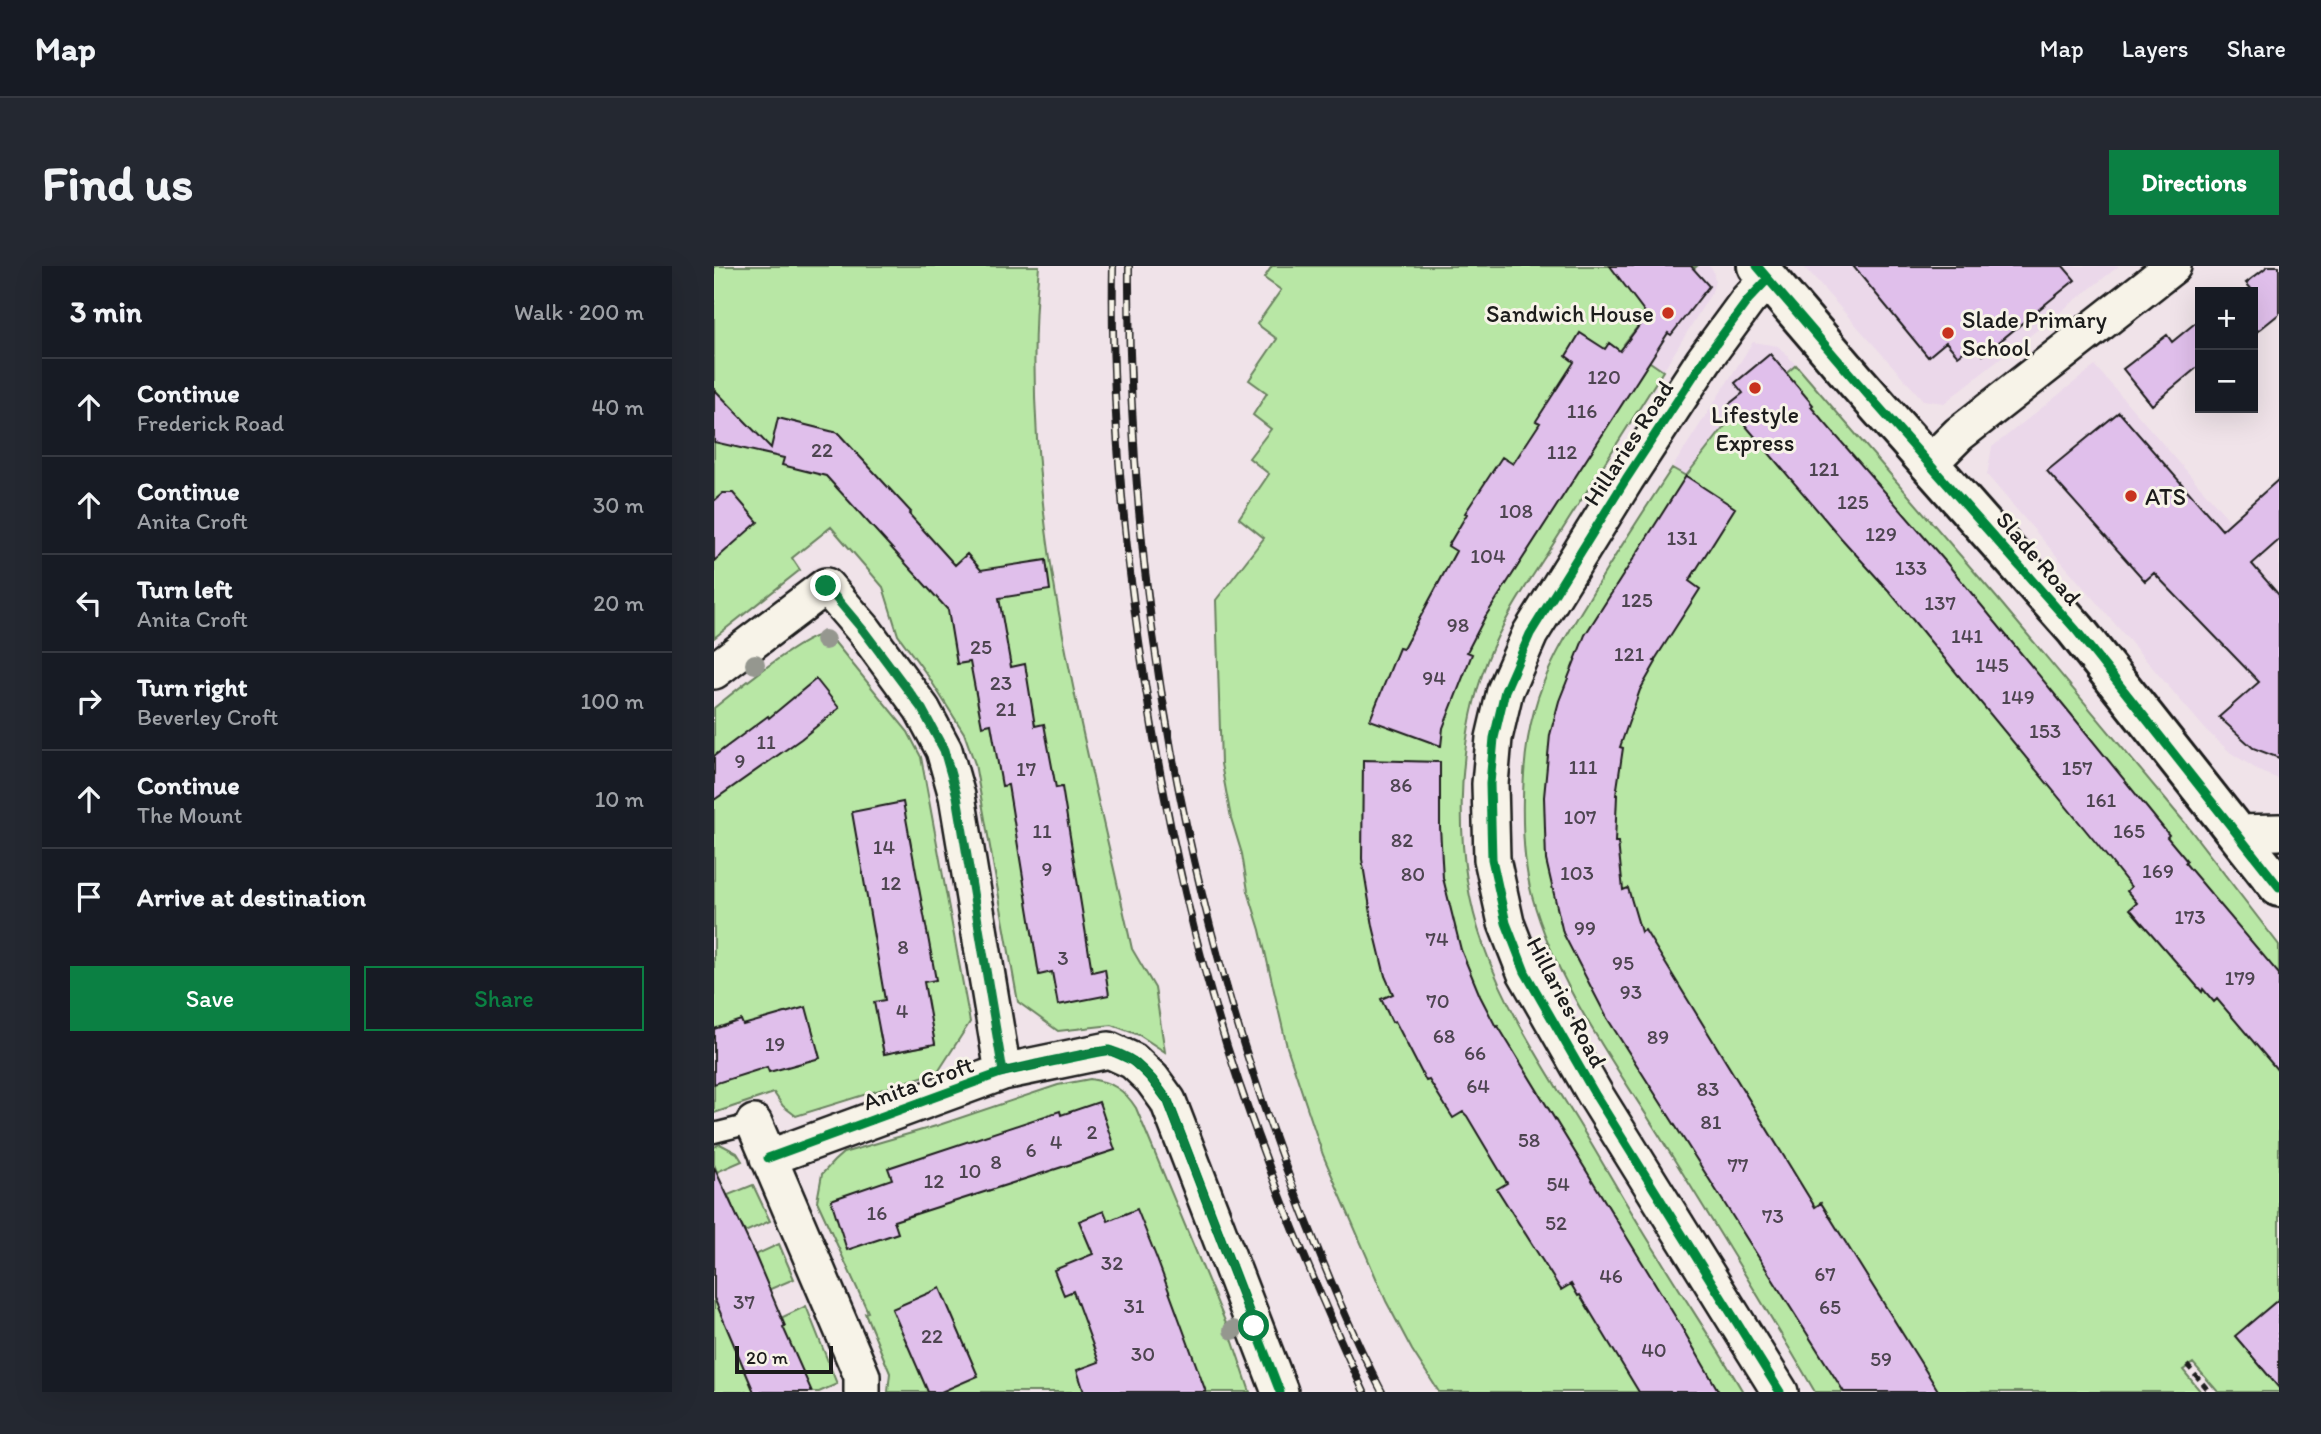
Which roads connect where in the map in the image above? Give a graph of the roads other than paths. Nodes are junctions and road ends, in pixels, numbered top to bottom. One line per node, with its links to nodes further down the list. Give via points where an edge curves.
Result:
1 (2173, 266): 3 (street, via 1959,434)
2 (1763, 272): 3 (street, Slade Road); 14 (street, Hillaries Road, via 1530,634 1506,691 1494,738 1490,784 1492,859 1506,923 1525,972 1596,1097)
3 (1930, 463): 6 (street, Slade Road, via 2076,630)
4 (714, 671): 8 (street, via 826,586 922,709 944,750 957,796)
5 (2279, 832): 6 (street)
6 (2237, 833): 7 (street, Slade Road)
7 (2279, 887)
8 (1003, 1072): 11 (street, Anita Croft); 13 (street, Anita Croft, via 1110,1050 1133,1061 1152,1079 1168,1101)
9 (754, 1123): 10 (lane); 11 (street)
10 (714, 1133)
11 (768, 1158): 12 (street, via 862,1376)
12 (862, 1392)
13 (1280, 1392)
14 (1780, 1392)

